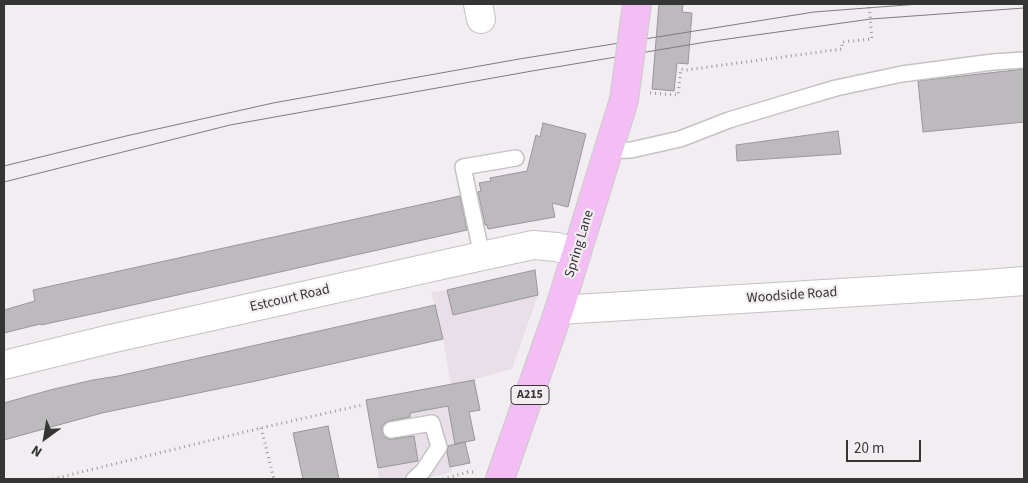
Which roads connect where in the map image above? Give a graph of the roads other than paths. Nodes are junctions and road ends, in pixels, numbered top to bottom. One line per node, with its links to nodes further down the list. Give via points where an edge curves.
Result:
1 (636, 4): 3 (main road, Spring Lane / A215, bridge, via 625,95)
2 (1024, 60): 3 (lane, via 892,76 836,88 729,120 680,139 631,150)
3 (608, 151): 5 (main road, Spring Lane / A215)
4 (516, 158): 6 (lane, via 464,167)
5 (577, 253): 6 (street, Estcourt Road, via 533,245); 8 (main road, Spring Lane / A215)
6 (482, 256): 9 (street, Estcourt Road, via 110,339)
7 (1024, 281): 8 (street, Woodside Road)
8 (559, 310): 11 (main road, Spring Lane / A215)
9 (4, 366)
10 (391, 430): 12 (lane, via 432,423 439,447 423,472)
11 (501, 476)
12 (414, 479)

